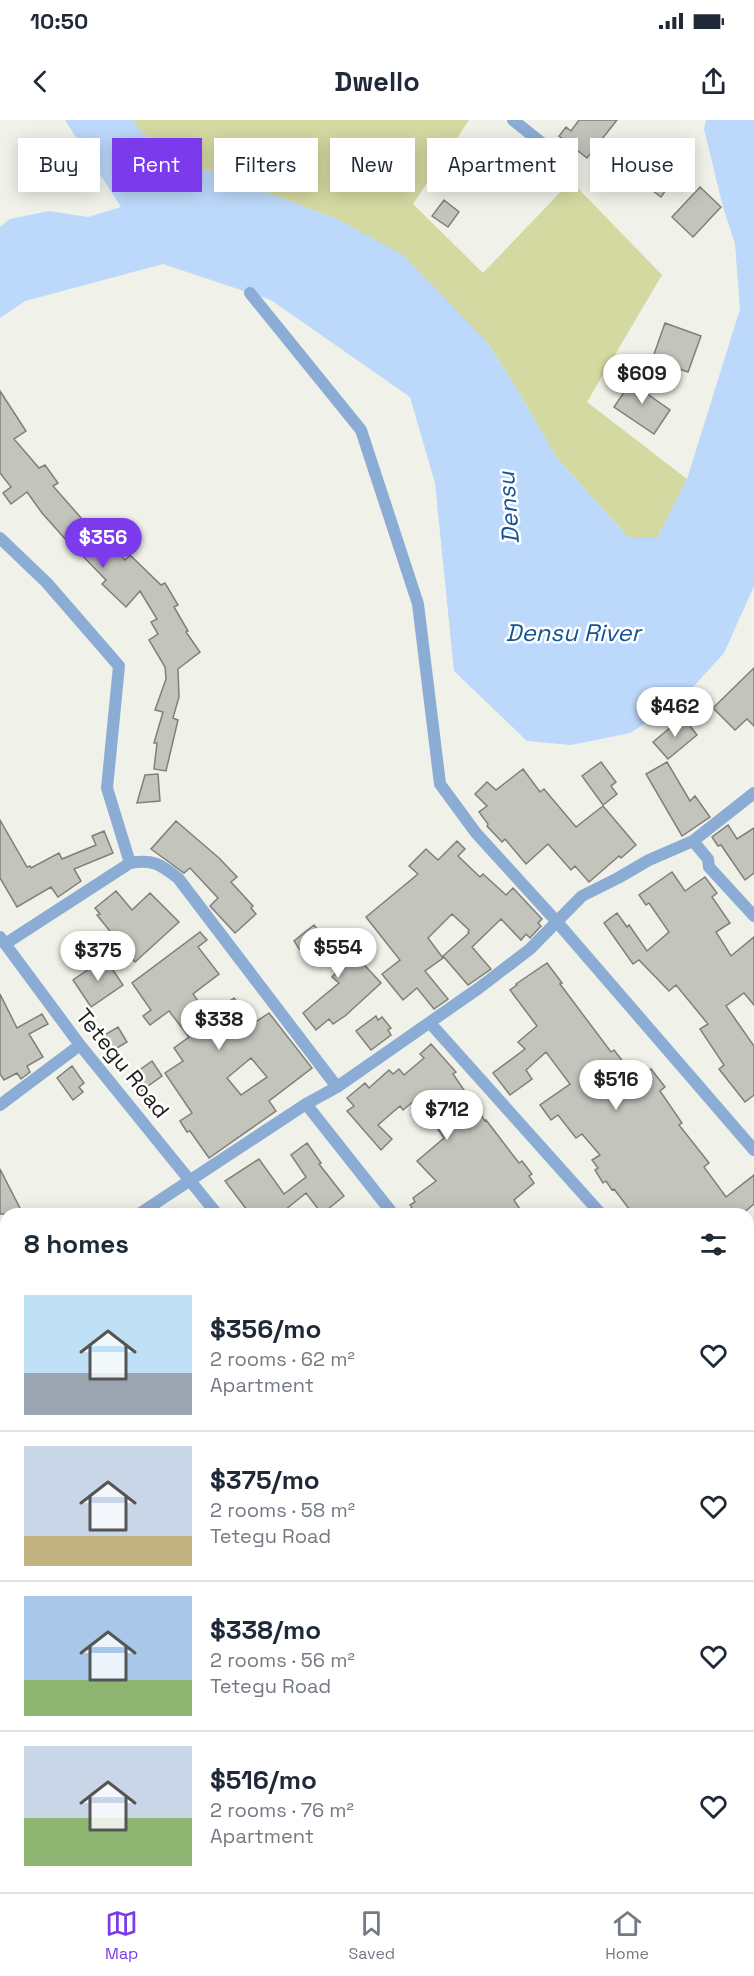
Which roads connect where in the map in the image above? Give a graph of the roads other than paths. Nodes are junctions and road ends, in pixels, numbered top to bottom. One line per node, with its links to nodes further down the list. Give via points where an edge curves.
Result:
1 (513, 120): 2 (street)
2 (536, 138)
3 (250, 293): 9 (street, via 362,430 418,604 440,784 476,833)
4 (0, 538): 7 (street, via 47,583 119,666 107,788)
5 (754, 793): 6 (street)
6 (693, 841): 8 (street, via 708,859 709,867); 9 (street, via 582,896)
7 (130, 863): 10 (street); 13 (street, via 146,860 178,878)
8 (754, 916)
9 (557, 922): 11 (street, via 517,961); 16 (street)
10 (3, 940): 12 (street, Tetegu Road)
11 (430, 1023): 13 (street); 21 (street)
12 (80, 1045): 15 (street); 17 (street, Tetegu Road)
13 (337, 1087): 14 (street)
14 (306, 1104): 17 (street); 20 (street)
15 (0, 1105)
16 (754, 1150)
17 (190, 1180): 18 (street); 19 (street, Tetegu Road)
18 (149, 1208)
19 (212, 1208)
20 (388, 1208)
21 (596, 1208)

